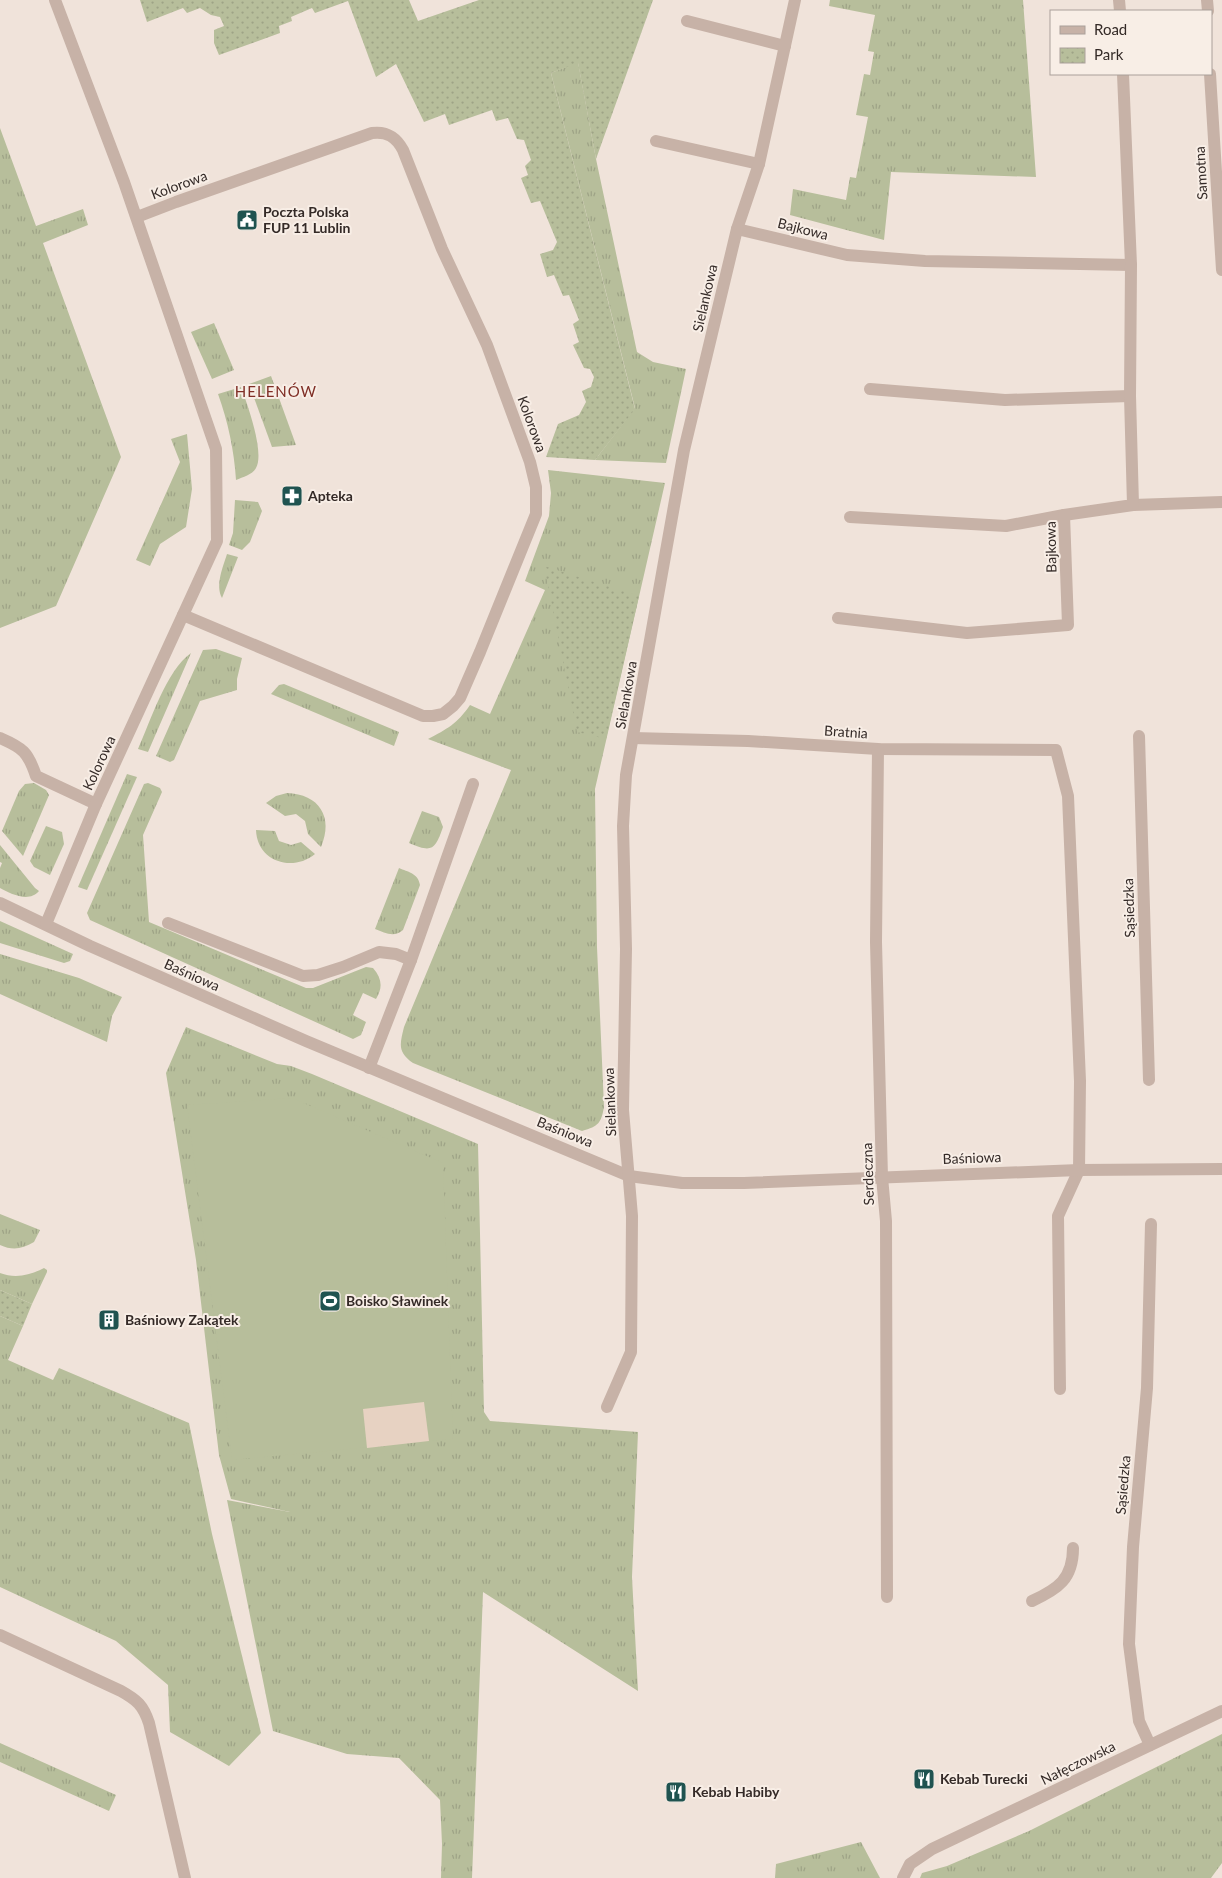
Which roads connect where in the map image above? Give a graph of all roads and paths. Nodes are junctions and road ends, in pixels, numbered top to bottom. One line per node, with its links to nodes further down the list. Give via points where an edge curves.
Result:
1 (55, 0): 9 (street, Kolorowa)
2 (795, 0): 4 (street, Sielankowa)
3 (687, 22): 4 (street)
4 (785, 46): 8 (street, Sielankowa)
5 (1123, 75): 11 (street)
6 (1210, 75): 12 (street, Samotna)
7 (656, 141): 8 (street)
8 (759, 164): 10 (street, Sielankowa)
9 (137, 217): 19 (street, Kolorowa, via 216,449 217,540); 19 (street, Kolorowa, via 372,133 390,135 404,150 442,249 487,345 536,487 536,514 490,627 460,698 443,714 423,716)
10 (737, 228): 11 (street, Bajkowa, via 847,255 925,261); 23 (street, Sielankowa, via 684,450)
11 (1131, 265): 14 (street)
12 (1222, 270)
13 (870, 390): 14 (street, via 1004,400)
14 (1130, 396): 16 (street)
15 (1222, 502): 16 (street, Bajkowa)
16 (1133, 505): 17 (street, Bajkowa)
17 (1064, 515): 18 (street, via 1006,526); 20 (street, Bajkowa, via 1068,625 967,633)
18 (850, 517)
19 (183, 615): 26 (street, Kolorowa)
20 (838, 618)
21 (1139, 736): 32 (street, Sąsiedzka)
22 (0, 738): 26 (street, via 18,746 31,759 36,776)
23 (633, 738): 24 (street, Bratnia); 35 (street, Sielankowa, via 626,775 623,826 626,950 623,1110)
24 (878, 749): 34 (street, Bratnia, via 1056,750 1068,796 1080,1081); 36 (street, Serdeczna, via 876,942)
25 (473, 784): 30 (street)
26 (96, 804): 29 (street, Kolorowa)
27 (0, 903): 29 (street, Baśniowa)
28 (168, 923): 30 (street, via 303,976 326,973 379,952)
29 (46, 924): 31 (street, Baśniowa)
30 (411, 960): 31 (street)
31 (369, 1068): 35 (street, Baśniowa)
32 (1149, 1080)
33 (1222, 1169): 34 (street, Baśniowa)
34 (1079, 1170): 36 (street, Baśniowa); 38 (street, via 1058,1216)
35 (630, 1176): 36 (street, Baśniowa, via 682,1183); 39 (street, Sielankowa, via 631,1352)
36 (882, 1177): 41 (street, Serdeczna, via 886,1231)
37 (1151, 1224): 45 (street, Sąsiedzka, via 1147,1388 1133,1547 1129,1644 1139,1721)
38 (1060, 1389)
39 (608, 1407)
40 (1073, 1548): 42 (street, via 1069,1574 1050,1593)
41 (888, 1597)
42 (1032, 1601)
43 (0, 1635): 46 (street, via 134,1698 144,1709)
44 (1222, 1711): 45 (street, Nałęczowska)
45 (1150, 1745): 47 (street, Nałęczowska, via 932,1849 910,1864)
46 (185, 1878)
47 (903, 1878)

